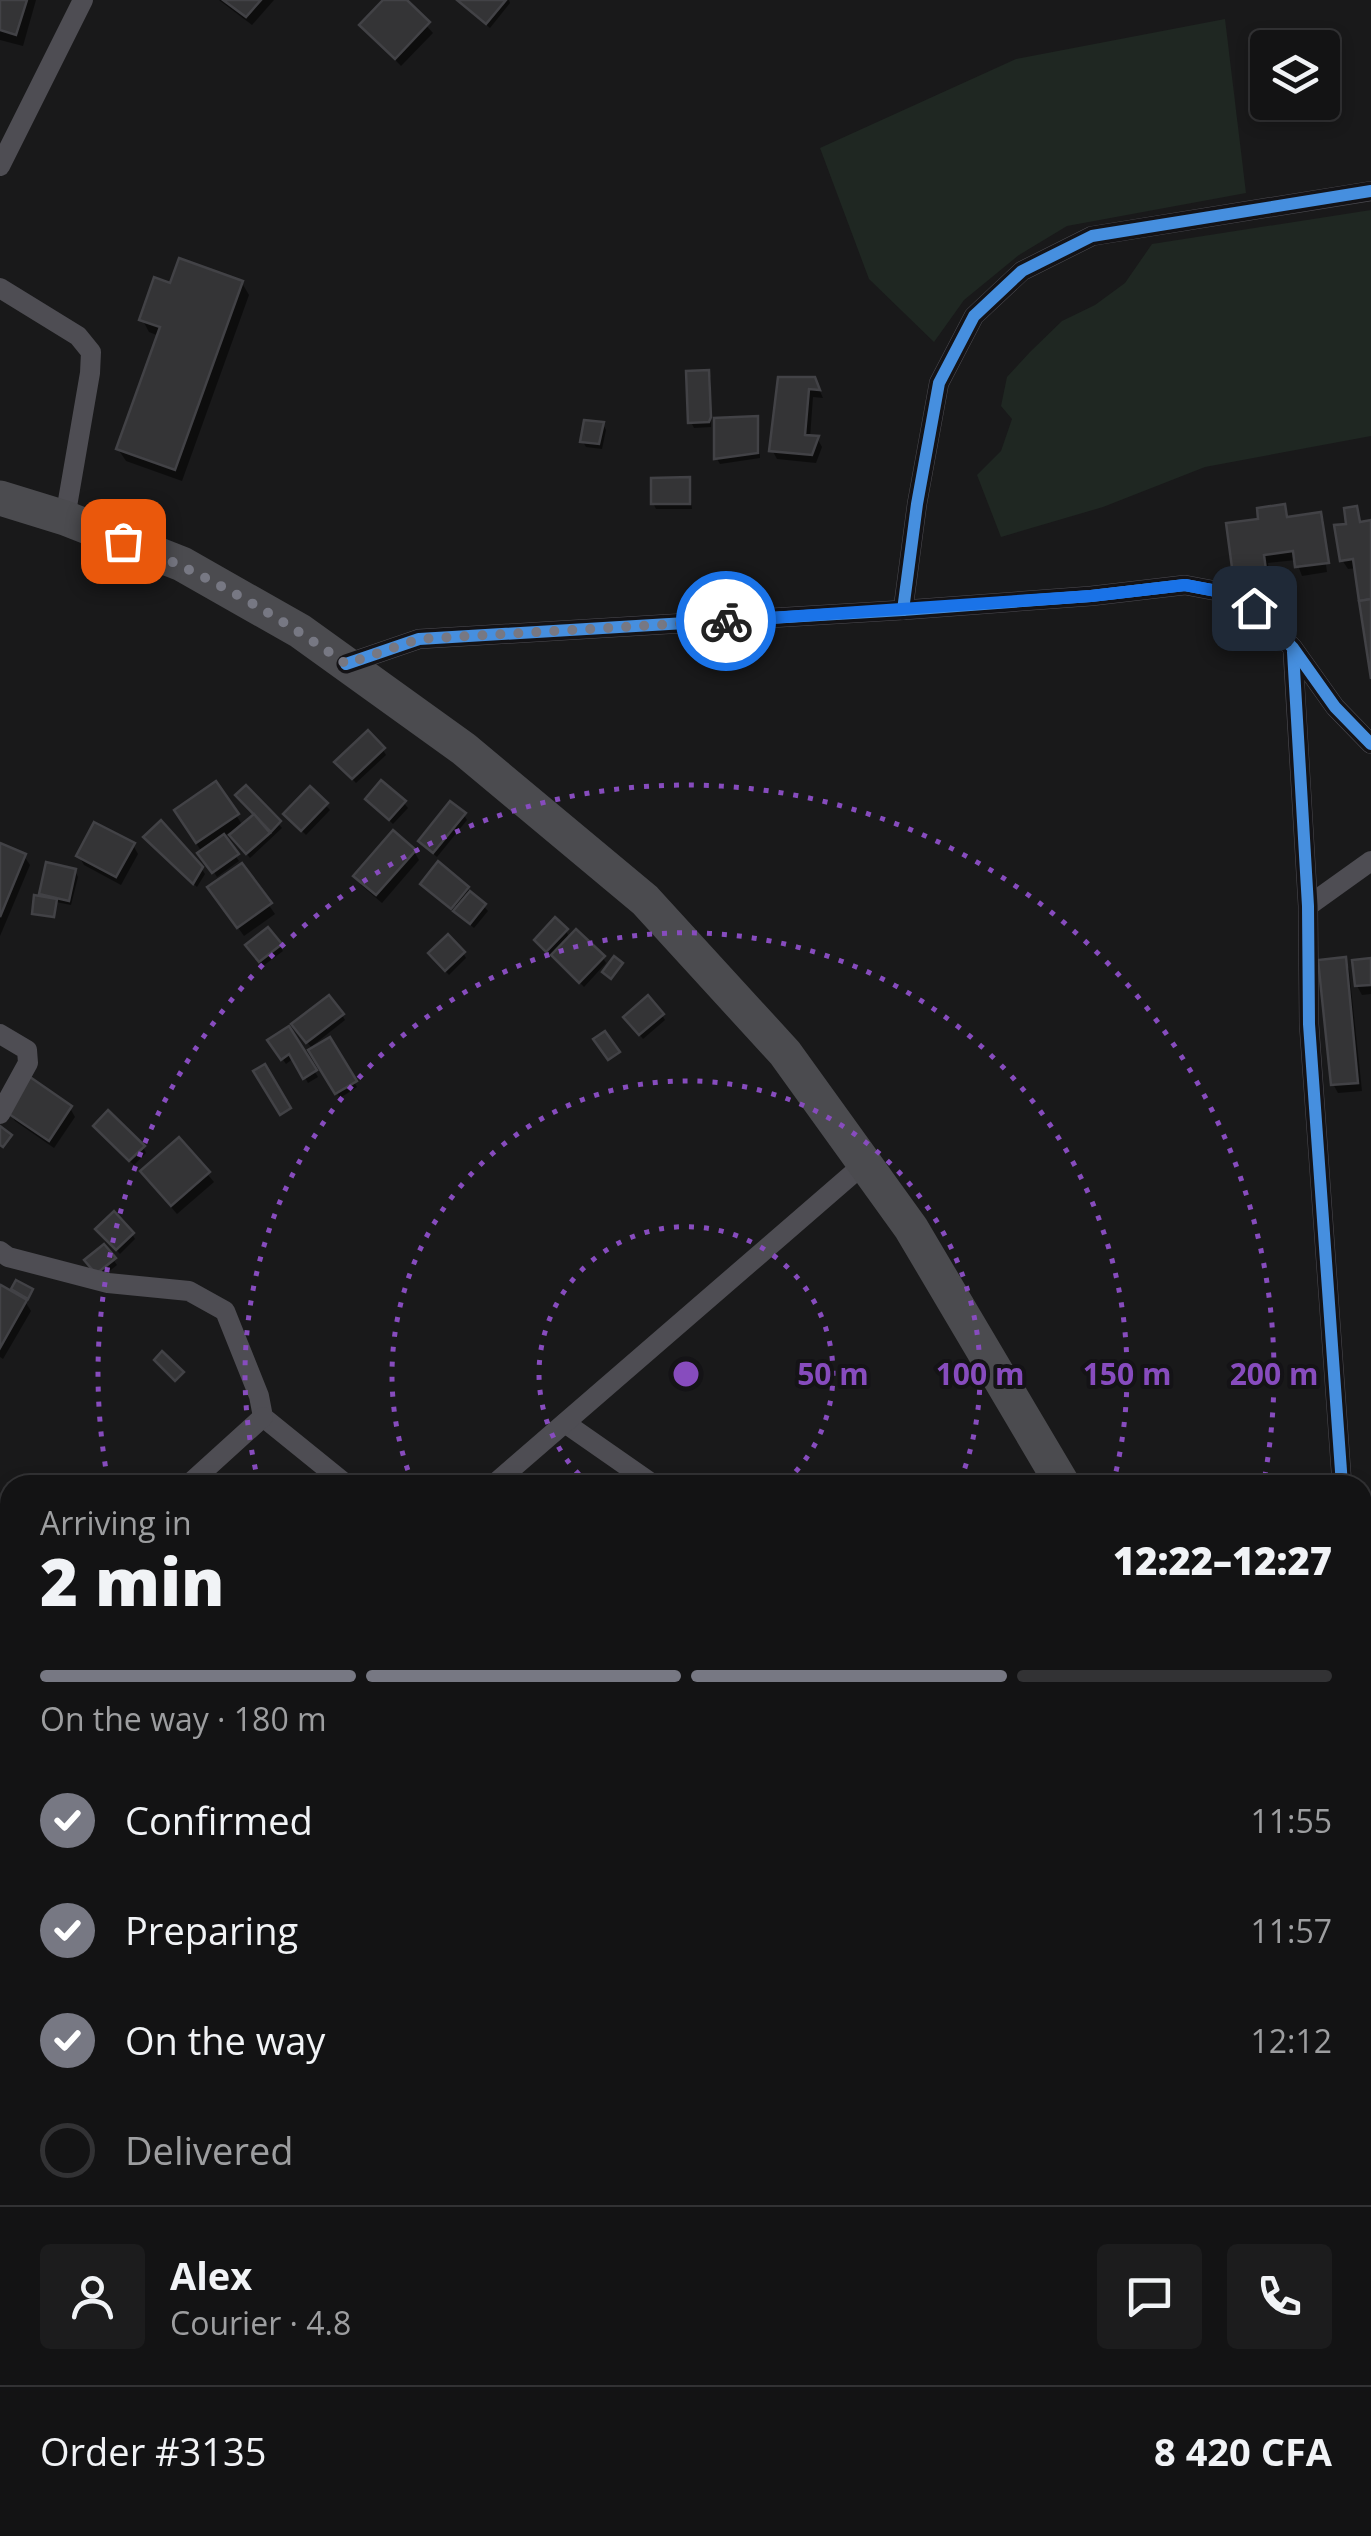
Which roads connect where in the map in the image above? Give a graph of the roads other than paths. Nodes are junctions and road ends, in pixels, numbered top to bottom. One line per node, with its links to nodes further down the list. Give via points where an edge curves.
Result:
1 (82, 0): 2 (street)
2 (0, 166)
3 (1371, 191): 7 (street, via 1092,236 1022,271 974,316 940,383)
4 (0, 288): 6 (street, via 78,336 91,352)
5 (0, 498): 6 (highway)
6 (65, 518): 9 (highway, via 182,564)
7 (903, 610): 8 (street, via 1185,585 1222,592 1254,608); 9 (street, via 419,639)
8 (1292, 648): 10 (street); 12 (street)
9 (346, 664): 15 (highway, via 464,749 646,900 785,1053)
10 (1371, 744)
11 (1371, 861): 12 (street)
12 (1308, 906): 24 (street, via 1310,1043)
13 (0, 1034): 14 (street, via 27,1050 28,1063)
14 (0, 1114)
15 (864, 1163): 18 (street); 23 (highway, via 911,1228)
16 (0, 1251): 17 (street, via 108,1283 189,1291 224,1311)
17 (264, 1417): 19 (street); 20 (street)
18 (564, 1423): 21 (street); 22 (street)
19 (199, 1475)
20 (335, 1475)
21 (504, 1475)
22 (639, 1475)
23 (1057, 1475)
24 (1341, 1475)

